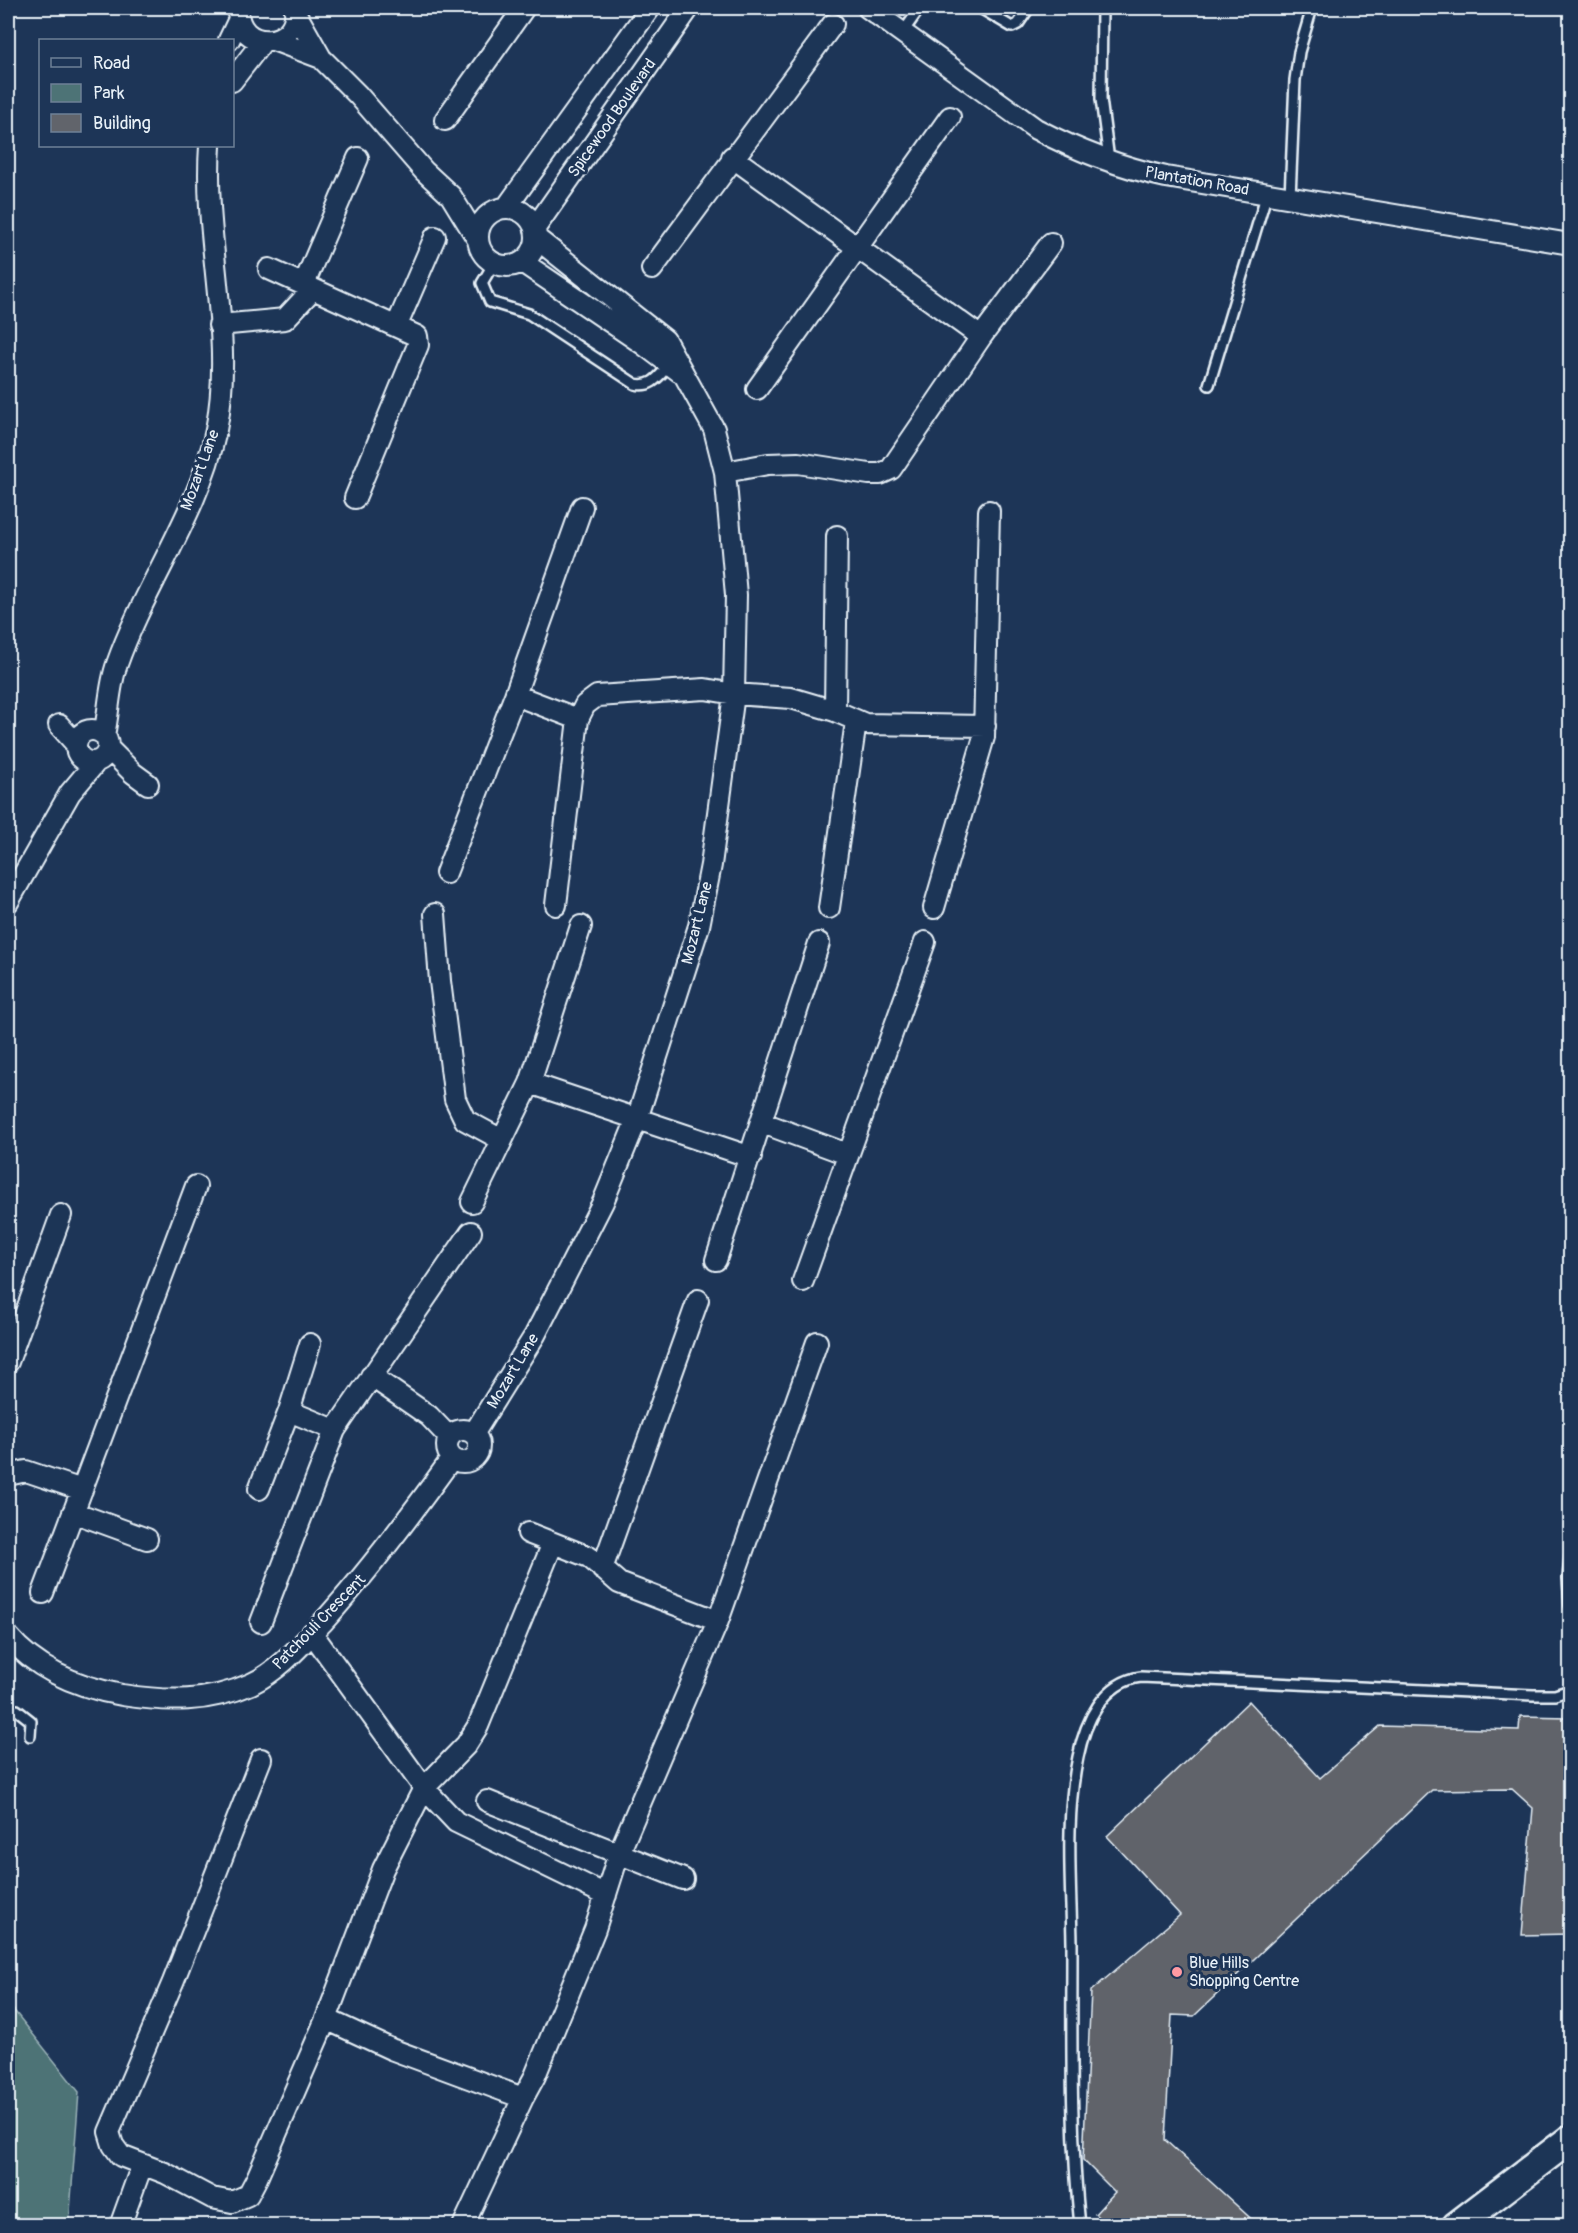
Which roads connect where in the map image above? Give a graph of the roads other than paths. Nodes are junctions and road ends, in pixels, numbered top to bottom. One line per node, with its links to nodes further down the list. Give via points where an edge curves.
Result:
1 (524, 8): 19 (street)
2 (650, 8): 27 (street, Spicewood Boulevard)
3 (689, 8): 28 (street, Spicewood Boulevard)
4 (920, 8): 13 (lane)
5 (980, 8): 6 (lane, via 1012,27)
6 (1029, 8)
7 (1102, 8): 23 (lane, via 1101,99)
8 (1312, 8): 26 (lane, via 1297,70)
9 (295, 10): 15 (street, via 289,30); 16 (street)
10 (878, 10): 13 (street, Plantation Road)
11 (237, 12): 14 (street); 15 (street, via 246,32)
12 (833, 24): 21 (street)
13 (903, 33): 23 (street, Plantation Road, via 1036,129)
14 (229, 39)
15 (268, 40): 16 (street); 17 (street)
16 (321, 58): 25 (street)
17 (234, 79)
18 (950, 117): 33 (street)
19 (445, 120)
20 (210, 147): 39 (street, Mozart Lane, via 208,194)
21 (732, 157): 33 (street); 37 (street)
22 (358, 158): 38 (street)
23 (1110, 162): 24 (street, Plantation Road, via 1166,177)
24 (1267, 193): 26 (street, Plantation Road); 43 (lane)
25 (451, 196): 27 (street); 30 (street)
26 (1290, 197): 32 (street, Plantation Road)
27 (502, 209): 28 (street, via 524,213); 30 (street, via 483,221)
28 (535, 233): 34 (street, via 529,255); 42 (street, Mozart Lane, via 665,340)
29 (435, 237): 40 (street)
30 (478, 240): 35 (street)
31 (1051, 243): 41 (street)
32 (1570, 244)
33 (857, 246): 41 (street); 44 (street)
34 (522, 262): 35 (street, via 503,266); 42 (street, Mozart Lane)
35 (494, 263): 42 (lane, via 482,283 490,302 529,315 635,384 644,386)
36 (269, 269): 38 (street)
37 (652, 269)
38 (309, 286): 39 (street, via 285,320); 40 (street)
39 (219, 325): 57 (street, Mozart Lane, via 222,380 214,441 116,666 110,709)
40 (397, 326): 46 (street, via 417,336 418,345)
41 (981, 337): 45 (street, via 897,462 885,473 798,463)
42 (677, 370): 45 (street, Mozart Lane, via 714,429)
43 (1209, 385)
44 (757, 389)
45 (725, 471): 50 (street, Mozart Lane, via 737,613)
46 (355, 498)
47 (582, 507): 51 (street)
48 (989, 511): 56 (street)
49 (837, 536): 52 (street)
50 (734, 694): 52 (street, via 791,698); 53 (street, via 686,688 602,694 589,700); 69 (street, Mozart Lane, via 699,926)
51 (515, 695): 53 (street); 59 (street)
52 (835, 711): 54 (street)
53 (578, 719): 61 (street)
54 (855, 722): 56 (street); 62 (street)
55 (60, 726): 57 (street)
56 (985, 726): 63 (street)
57 (92, 745): 58 (street); 60 (street, via 70,793)
58 (141, 779)
59 (446, 873)
60 (8, 902)
61 (556, 905)
62 (829, 908)
63 (934, 908)
64 (435, 914): 71 (street, via 456,1099 465,1120)
65 (581, 926): 68 (street)
66 (925, 942): 72 (street)
67 (819, 943): 70 (street)
68 (530, 1083): 69 (street); 71 (street)
69 (637, 1119): 73 (street); 87 (street, Mozart Lane, via 607,1193 535,1335)
70 (763, 1123): 72 (street); 73 (street)
71 (502, 1140): 75 (street)
72 (848, 1154): 79 (street)
73 (752, 1157): 78 (street)
74 (196, 1186): 92 (street)
75 (472, 1202)
76 (61, 1215): 83 (street)
77 (471, 1232): 84 (street)
78 (716, 1260)
79 (803, 1281)
80 (698, 1300): 98 (street)
81 (817, 1342): 101 (street)
82 (310, 1344): 85 (street)
83 (8, 1362)
84 (371, 1376): 86 (street); 88 (street, via 429,1416)
85 (289, 1410): 86 (street); 91 (street)
86 (335, 1430): 102 (street)
87 (474, 1433): 88 (street, via 462,1429); 89 (street, via 480,1444 477,1455 468,1461)
88 (449, 1437): 89 (street, via 447,1448)
89 (452, 1458): 103 (street, Patchouli Crescent, via 386,1549)
90 (10, 1467): 92 (street)
91 (259, 1489)
92 (82, 1490): 93 (street)
93 (73, 1512): 95 (street); 99 (street)
94 (528, 1533): 96 (street)
95 (147, 1539)
96 (553, 1543): 98 (street, via 585,1554); 109 (street, via 475,1732)
97 (1570, 1558): 100 (lane)
98 (602, 1569): 101 (street, via 619,1583)
99 (43, 1593)
100 (1570, 1605)
101 (718, 1621): 111 (street)
102 (261, 1622)
103 (312, 1633): 104 (street, Patchouli Crescent, via 277,1667 253,1683 214,1696 182,1701 77,1685 39,1664); 109 (street)
104 (8, 1636)
105 (1570, 1690): 120 (lane, via 1533,1695 1141,1677 1121,1682 1104,1698 1091,1716 1078,1756 1072,1830 1073,2154)
106 (8, 1710): 107 (lane, via 17,1710 31,1721)
107 (30, 1736)
108 (261, 1759): 117 (street, via 173,1982 113,2118 109,2132 113,2145 121,2156)
109 (424, 1788): 113 (street, via 470,1832); 114 (street, via 383,1869)
110 (487, 1801): 111 (street)
111 (619, 1853): 112 (street); 113 (street)
112 (683, 1879)
113 (606, 1895): 115 (street)
114 (326, 2019): 115 (street, via 391,2049); 117 (street, via 248,2195 232,2202 212,2198)
115 (524, 2098): 119 (street)
116 (1570, 2139): 121 (main road)
117 (142, 2165): 118 (street)
118 (120, 2226)
119 (464, 2226)
120 (1080, 2226)
121 (1456, 2226)

